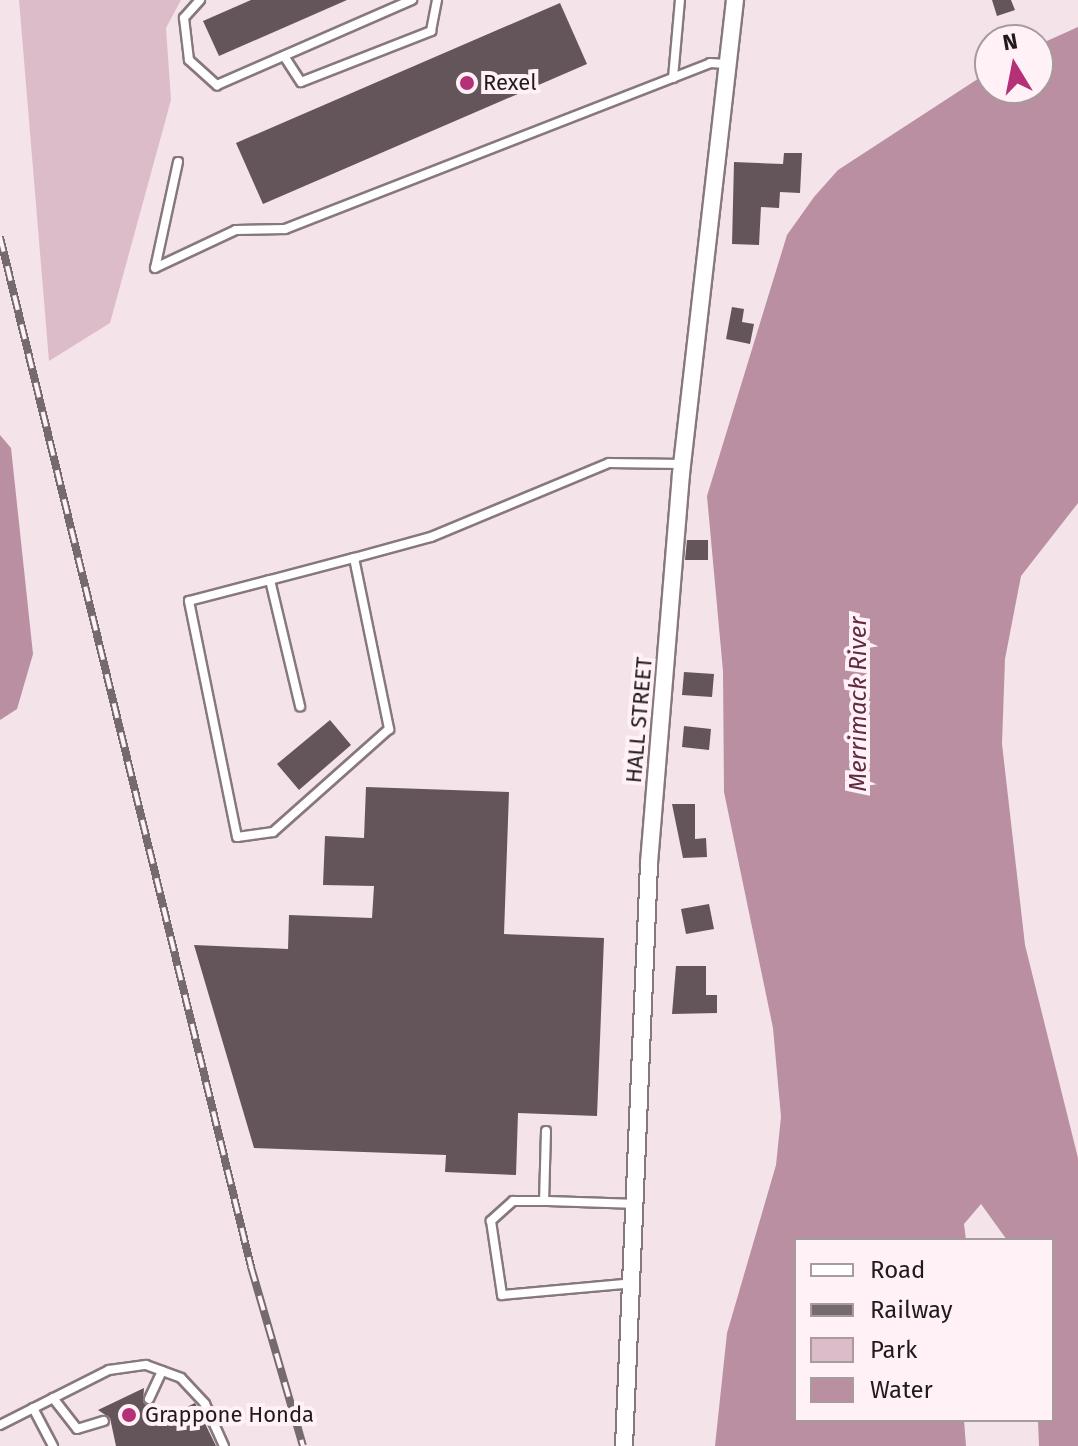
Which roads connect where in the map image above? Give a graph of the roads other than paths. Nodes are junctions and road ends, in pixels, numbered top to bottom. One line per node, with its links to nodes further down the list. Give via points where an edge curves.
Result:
1 (200, 0): 6 (lane, via 184,18 189,60 217,85)
2 (412, 0): 6 (lane)
3 (437, 0): 6 (lane, via 431,31 301,82)
4 (680, 0): 8 (lane)
5 (735, 0): 7 (street, HALL STREET)
6 (284, 56)
7 (727, 64): 8 (lane); 10 (street, HALL STREET)
8 (673, 78): 9 (lane, via 285,229 236,230 155,268)
9 (178, 162)
10 (683, 464): 11 (lane, via 609,463 431,537); 16 (street, HALL STREET, via 649,863)
11 (354, 558): 12 (lane); 12 (lane, via 389,729 301,810 253,839 230,827 189,601)
12 (270, 580): 13 (lane)
13 (300, 706)
14 (546, 1131): 15 (lane)
15 (544, 1201): 16 (lane); 17 (lane, via 513,1201 491,1221 502,1295)
16 (635, 1204): 17 (street, HALL STREET)
17 (634, 1283): 26 (street, HALL STREET)
18 (162, 1371): 19 (lane, via 146,1365 109,1370); 20 (lane); 25 (lane, via 181,1378 205,1404)
19 (53, 1398): 21 (lane); 22 (lane, via 77,1429)
20 (149, 1399)
21 (33, 1408): 23 (lane); 24 (lane)
22 (104, 1421)
23 (0, 1425)
24 (53, 1446)
25 (224, 1446)
26 (624, 1446)

